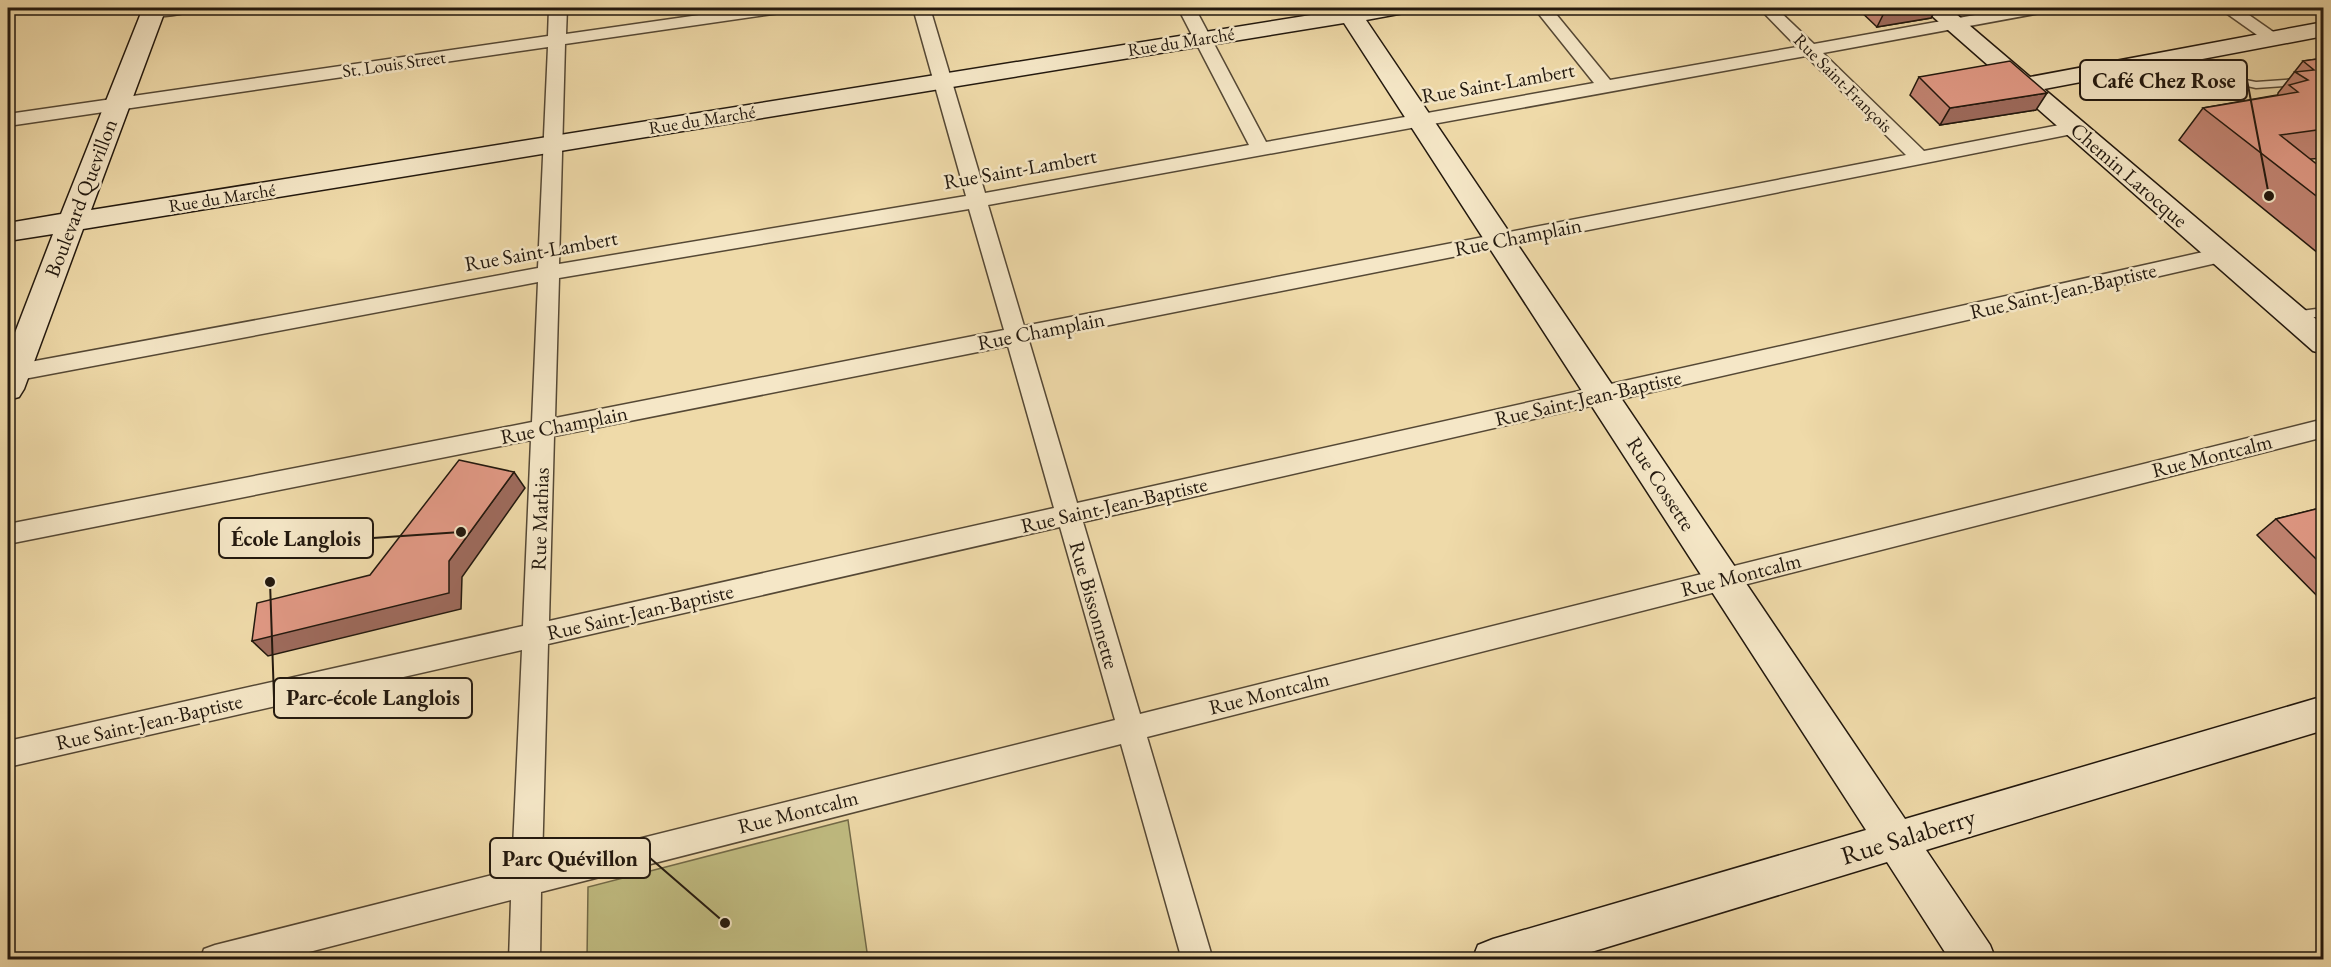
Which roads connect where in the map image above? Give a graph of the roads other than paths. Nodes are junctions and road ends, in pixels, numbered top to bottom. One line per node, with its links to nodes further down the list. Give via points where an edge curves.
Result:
1 (182, 8): 12 (street)
2 (558, 8): 18 (street, Rue Mathias)
3 (780, 8): 18 (street, St. Louis Street)
4 (921, 8): 21 (street, Rue Bissonnette)
5 (1186, 8): 17 (street)
6 (1396, 8): 13 (street, Rue du Marché)
7 (1542, 8): 24 (street)
8 (1767, 8): 19 (street, Rue Saint-François)
9 (1935, 8): 14 (street, Chemin Larocque)
10 (2040, 8): 14 (street, Rue Saint-Lambert)
11 (2228, 8): 16 (street)
12 (153, 9): 25 (street, Boulevard Quevillon)
13 (1349, 11): 17 (street, Rue du Marché); 27 (street, Rue Cossette)
14 (1953, 23): 19 (street, Rue Saint-Lambert); 23 (street, Chemin Larocque)
15 (2324, 29): 16 (street)
16 (2273, 38): 20 (street)
17 (1203, 39): 21 (street, Rue du Marché); 30 (street)
18 (556, 40): 25 (street, St. Louis Street); 29 (street, Rue Mathias)
19 (1808, 48): 24 (street, Rue Saint-Lambert); 31 (street, Rue Saint-François)
20 (2184, 55): 22 (lane, via 2232,80 2256,85); 23 (street)
21 (942, 81): 29 (street, Rue du Marché); 32 (street, Rue Bissonnette)
22 (2324, 81)
23 (2025, 85): 28 (street, Chemin Larocque)
24 (1606, 87): 27 (street, Rue Saint-Lambert)
25 (117, 104): 26 (street, St. Louis Street); 33 (street, Boulevard Quevillon)
26 (8, 120)
27 (1421, 121): 30 (street, Rue Saint-Lambert); 35 (street, Rue Cossette)
28 (2075, 128): 31 (street, Rue Champlain); 36 (street, Chemin Larocque)
29 (553, 144): 33 (street, Rue du Marché); 37 (street, Rue Mathias)
30 (1261, 150): 32 (street, Rue Saint-Lambert)
31 (1920, 158): 35 (street, Rue Champlain)
32 (977, 201): 37 (street, Rue Saint-Lambert); 39 (street, Rue Bissonnette)
33 (72, 222): 34 (street, Rue du Marché); 41 (street, Boulevard Quevillon)
34 (8, 232)
35 (1500, 241): 39 (street, Rue Champlain); 42 (street, Rue Cossette)
36 (2221, 255): 38 (street, Chemin Larocque); 42 (street, Rue Saint-Jean-Baptiste)
37 (548, 273): 41 (street, Rue Saint-Lambert); 44 (street, Rue Mathias)
38 (2314, 314): 40 (street, Chemin Larocque)
39 (1016, 336): 44 (street, Rue Champlain); 45 (street, Rue Bissonnette)
40 (2324, 344)
41 (10, 379)
42 (1602, 395): 45 (street, Rue Saint-Jean-Baptiste); 47 (street, Rue Cossette)
43 (2324, 428): 47 (street, Rue Montcalm)
44 (543, 429): 46 (street, Rue Champlain); 48 (street, Rue Mathias)
45 (1068, 515): 48 (street, Rue Saint-Jean-Baptiste); 50 (street, Rue Bissonnette)
46 (8, 534)
47 (1724, 579): 50 (street, Rue Montcalm); 52 (street, Rue Cossette)
48 (536, 635): 51 (street, Rue Saint-Jean-Baptiste); 53 (street, Rue Mathias)
49 (2324, 713): 52 (street, Rue Salaberry)
50 (1130, 728): 53 (street, Rue Montcalm); 56 (street, Rue Bissonnette)
51 (8, 754)
52 (1896, 839): 57 (street, Rue Salaberry); 58 (street, Rue Cossette)
53 (527, 881): 54 (street, Rue Montcalm); 55 (street, Rue Mathias)
54 (215, 960)
55 (524, 960)
56 (1198, 960)
57 (1493, 960)
58 (1976, 960)

